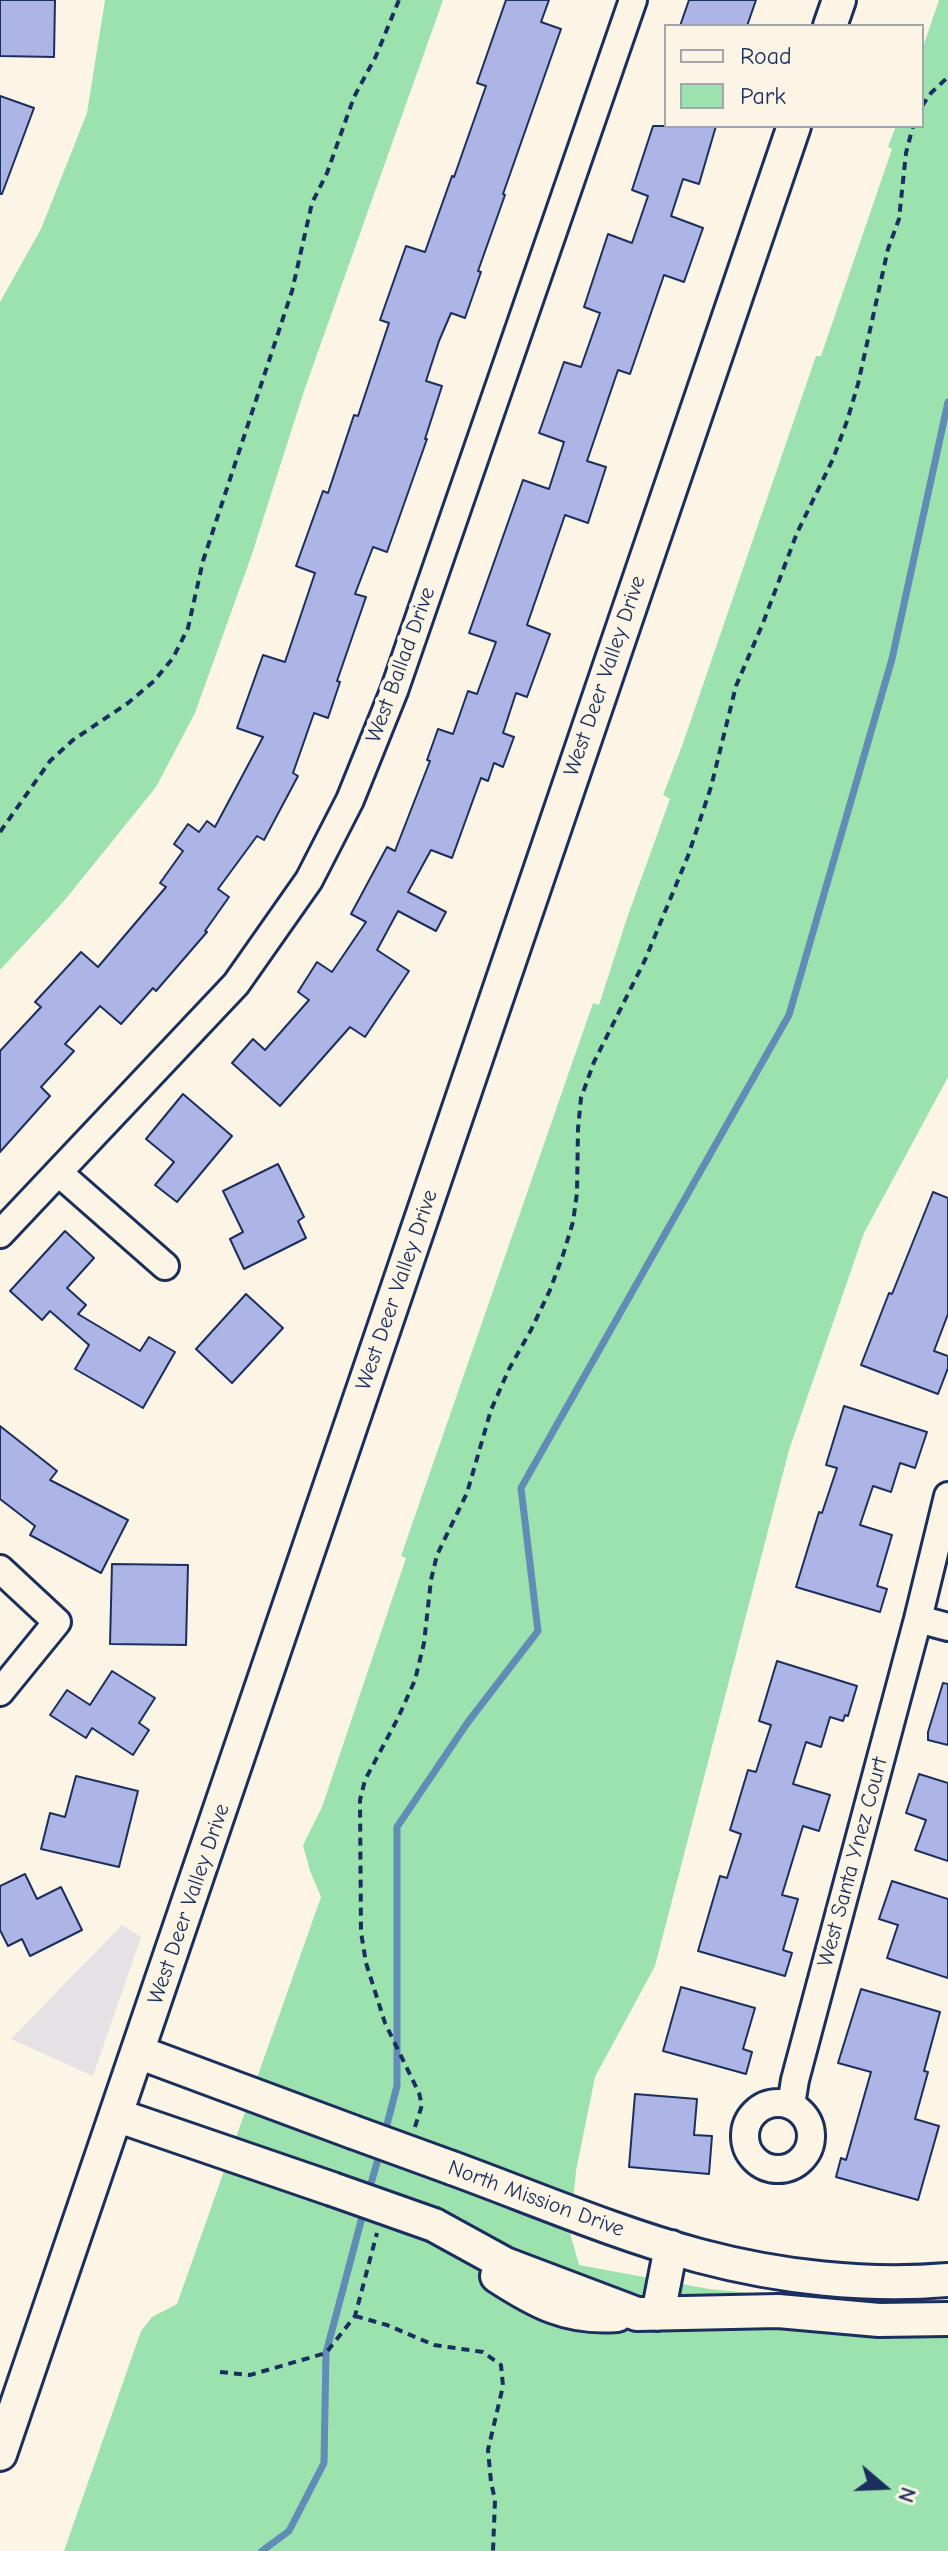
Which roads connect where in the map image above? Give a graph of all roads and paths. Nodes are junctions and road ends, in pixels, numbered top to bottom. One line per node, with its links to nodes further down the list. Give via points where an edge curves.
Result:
1 (399, 0): 9 (path, via 312,203 292,291 203,561 188,628 154,681 50,761)
2 (633, 0): 10 (street, West Ballad Drive, via 394,691 350,800 309,880 236,984)
3 (839, 0): 4 (street)
4 (831, 24)
5 (948, 77): 6 (path)
6 (924, 103)
7 (793, 128): 18 (street, West Deer Valley Drive)
8 (912, 128): 21 (path, via 899,219 847,421 736,686 688,856 581,1098 577,1193 563,1255 491,1410 467,1493 437,1555 415,1680 360,1800 361,1932 385,2023 419,2093 422,2105)
9 (0, 832)
10 (59, 1173): 11 (street, West Ballad Drive); 12 (street)
11 (0, 1234)
12 (165, 1266)
13 (948, 1496): 15 (street, West Santa Ynez Court)
14 (0, 1569): 17 (street, via 57,1622)
15 (918, 1619): 16 (street); 19 (street, West Santa Ynez Court)
16 (948, 1627)
17 (0, 1692)
18 (138, 2052): 20 (street, West Deer Valley Drive); 23 (street, North Mission Drive, bridge)
19 (791, 2105)
20 (116, 2115): 25 (street, bridge, via 434,2225 505,2264); 29 (street, West Deer Valley Drive)
21 (412, 2134)
22 (377, 2231): 26 (path)
23 (671, 2247): 24 (street, North Mission Drive, via 791,2274 880,2282); 25 (street)
24 (948, 2280)
25 (647, 2314): 27 (street, via 778,2311 865,2320)
26 (355, 2316): 28 (path, via 326,2353 250,2375); 30 (path, via 434,2345 483,2352 501,2365 503,2386 488,2450 495,2500)
27 (948, 2319)
28 (220, 2372)
29 (0, 2454)
30 (493, 2551)

